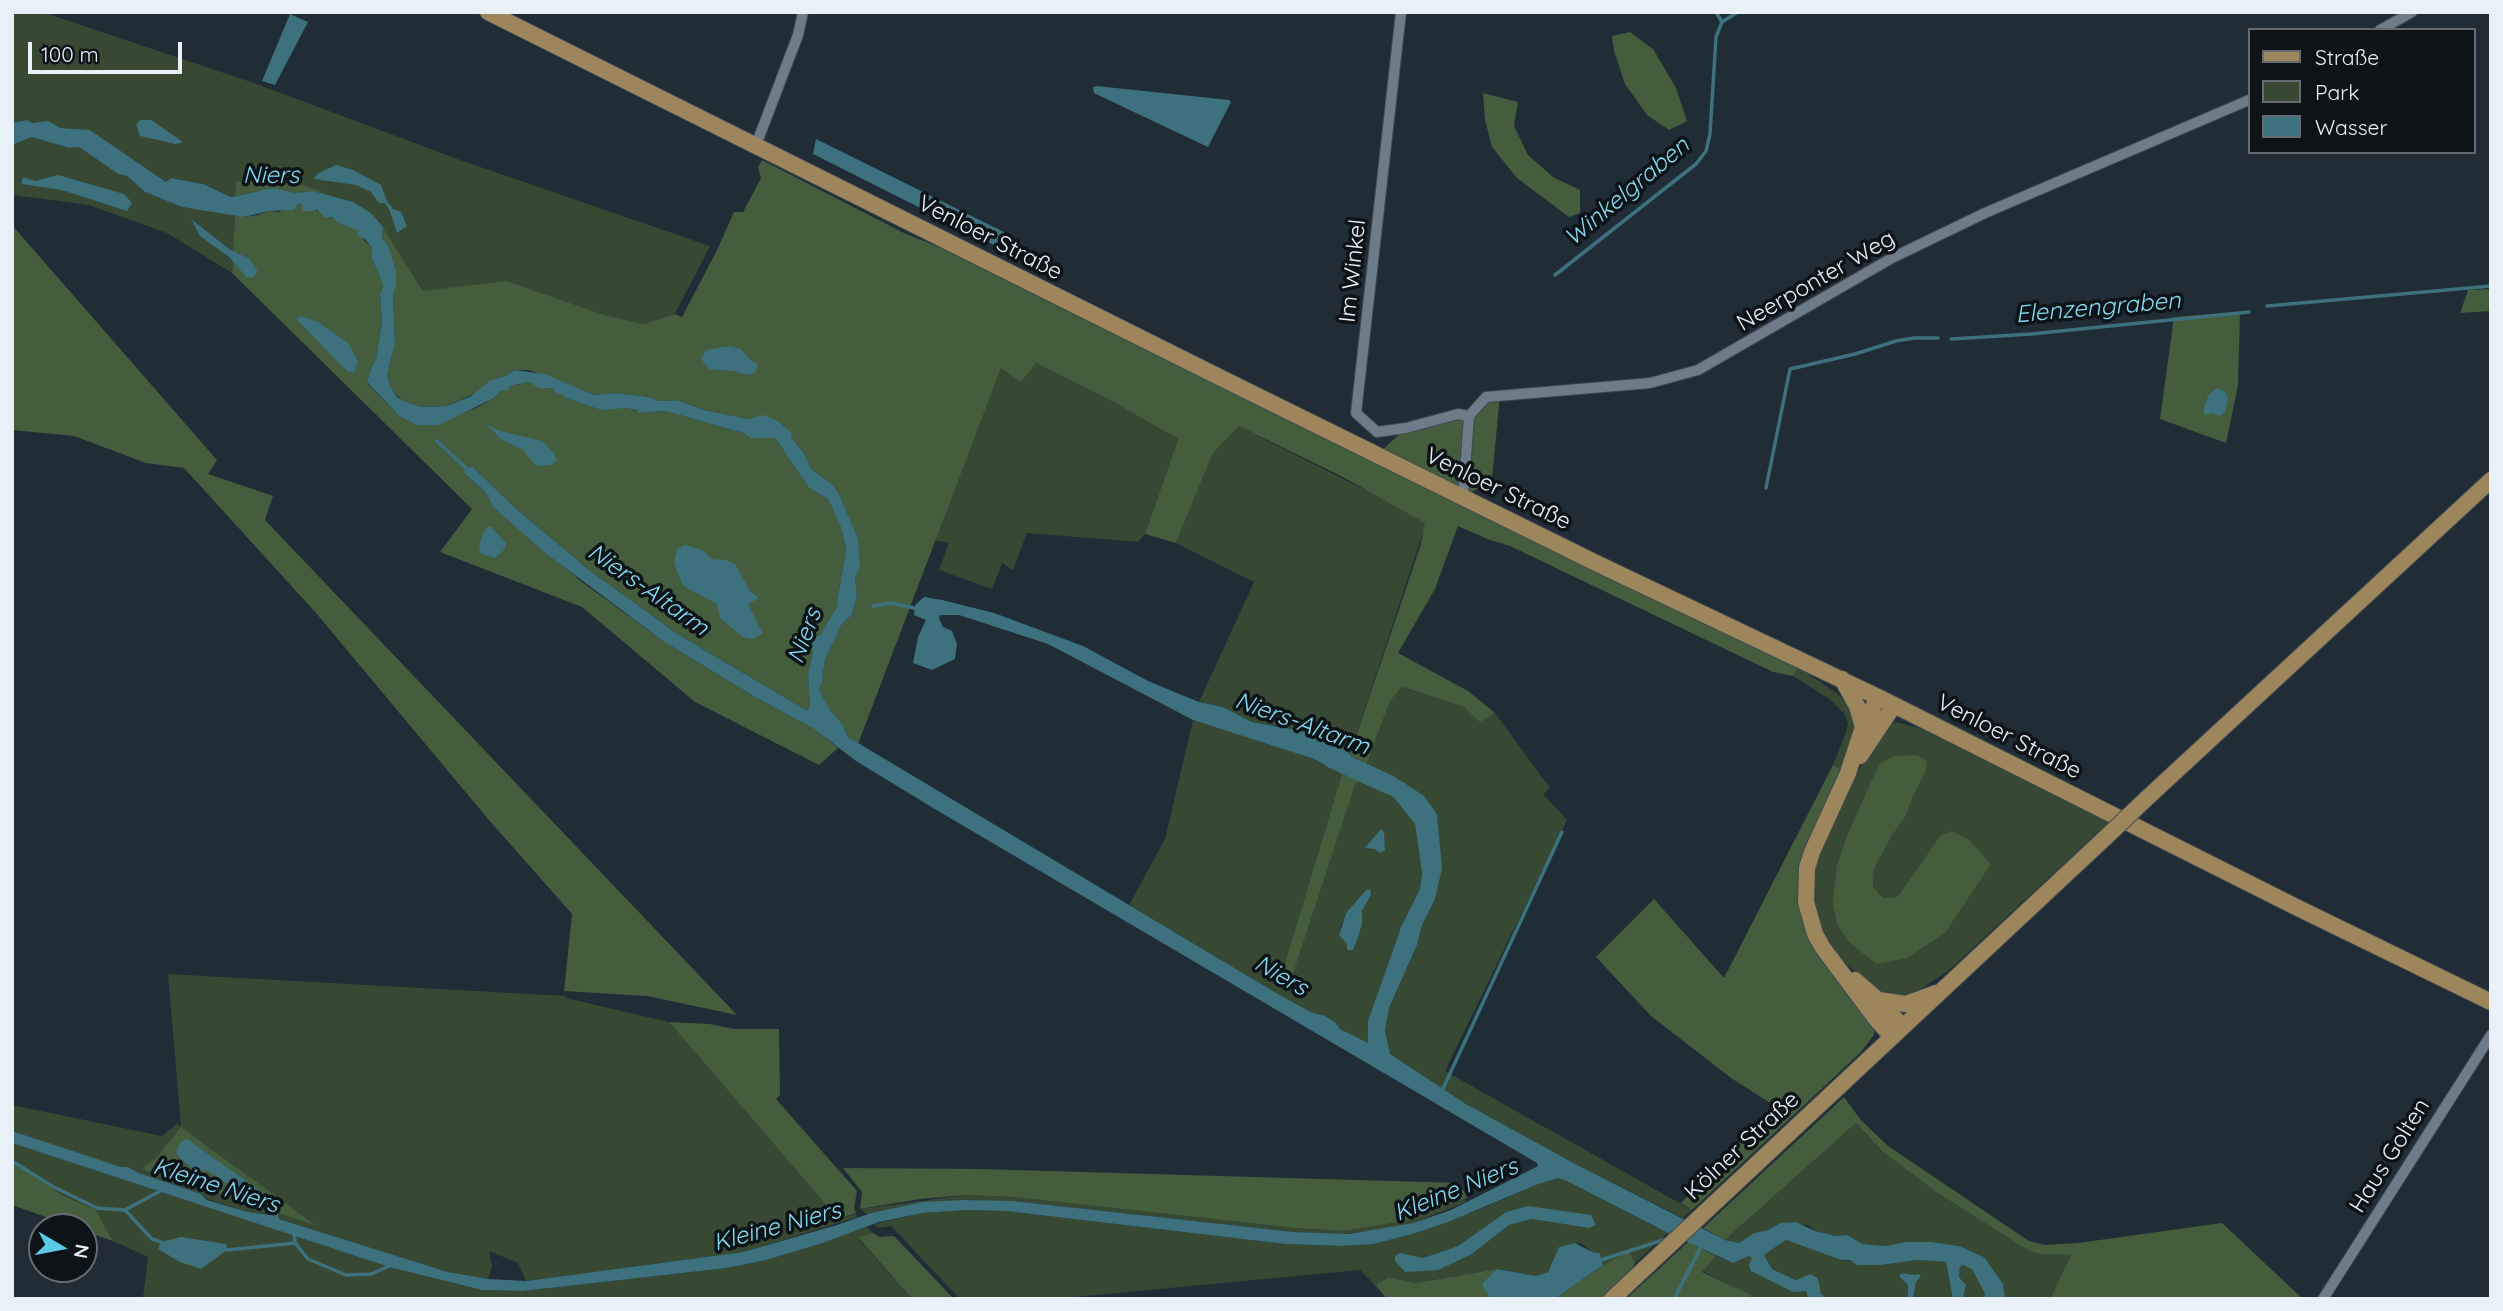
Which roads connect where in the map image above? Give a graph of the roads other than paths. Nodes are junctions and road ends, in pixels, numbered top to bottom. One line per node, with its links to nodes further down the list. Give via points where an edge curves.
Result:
1 (488, 12): 7 (main road, Venloer Straße)
2 (803, 12): 7 (street)
3 (1401, 12): 8 (street, Im Winkel, via 1356,414 1377,432 1458,414)
4 (2412, 12): 5 (street)
5 (2384, 28)
6 (2248, 100): 8 (street, Neerponter Weg, via 1892,258 1698,370 1650,383 1486,397)
7 (756, 145): 10 (main road, Venloer Straße)
8 (1469, 416): 10 (street)
9 (2491, 480): 17 (main road, Kölner Straße, bridge)
10 (1463, 498): 11 (main road, Venloer Straße)
11 (1842, 679): 12 (main road, Venloer Straße); 14 (main road)
12 (1878, 697): 13 (main road, Venloer Straße); 14 (main road)
13 (1894, 705): 15 (main road); 19 (main road, Venloer Straße)
14 (1863, 727): 15 (main road)
15 (1848, 773): 16 (main road, via 1807,868 1806,902 1815,934)
16 (1833, 961): 18 (main road); 20 (main road, via 1876,1019)
17 (1942, 991): 18 (main road, via 1906,1004); 20 (main road, Kölner Straße)
18 (1878, 1000): 20 (main road)
19 (2491, 1002)
20 (1898, 1032): 22 (main road, Kölner Straße)
21 (2491, 1035): 23 (street, Haus Golten)
22 (1612, 1299)
23 (2323, 1299)

